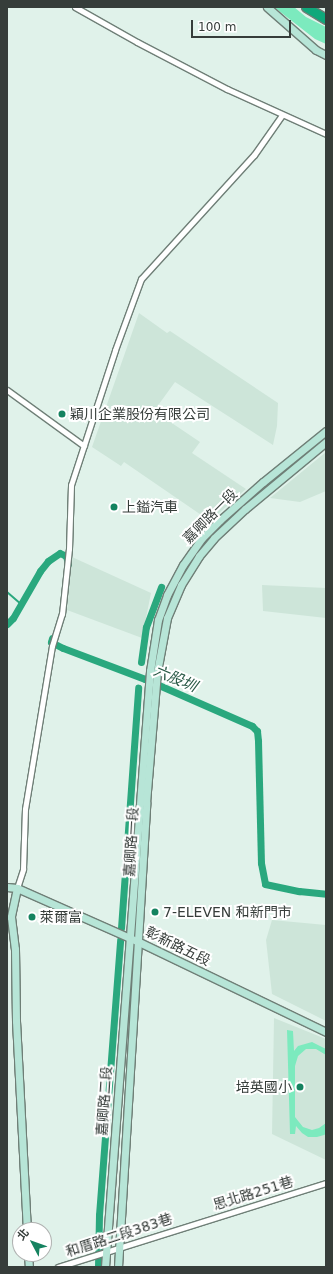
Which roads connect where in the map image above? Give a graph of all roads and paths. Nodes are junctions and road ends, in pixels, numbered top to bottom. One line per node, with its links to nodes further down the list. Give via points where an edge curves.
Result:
1 (75, 7): 6 (street, via 137,42)
2 (267, 7): 5 (street, via 316,50)
3 (306, 7): 4 (highway)
4 (326, 19)
5 (326, 55)
6 (282, 115): 7 (street); 11 (street, via 254,155 141,279)
7 (326, 134)
8 (7, 390): 11 (street)
9 (326, 431): 12 (street, 嘉卿路一段, via 220,520 202,538 182,565 158,620)
10 (326, 442): 12 (street, 嘉卿路一段, via 225,526 199,556 181,585 168,618)
11 (84, 446): 16 (street, via 71,485 62,614 52,646 25,809 23,868)
12 (153, 672): 13 (street); 14 (street)
13 (176, 678)
14 (152, 695): 17 (street, 嘉卿路一段); 18 (street, 嘉卿路一段)
15 (7, 887): 16 (street, 彰新路五段)
16 (17, 888): 17 (street, 彰新路五段); 21 (street, via 11,917 15,949 16,1021)
17 (130, 938): 18 (street, 彰新路五段); 24 (street, 嘉卿路二段)
18 (139, 942): 19 (street, 彰新路五段); 23 (street, 嘉卿路二段)
19 (326, 1032)
20 (326, 1183): 22 (street, 思北路251巷)
21 (27, 1222)
22 (188, 1226): 23 (street, 和厝路二段383巷)
23 (119, 1247): 24 (street, 和厝路二段383巷); 27 (street, 嘉卿路二段)
24 (103, 1252): 25 (street, 和厝路二段383巷); 26 (street, 嘉卿路二段)
25 (58, 1267)
26 (105, 1267)
27 (118, 1267)

